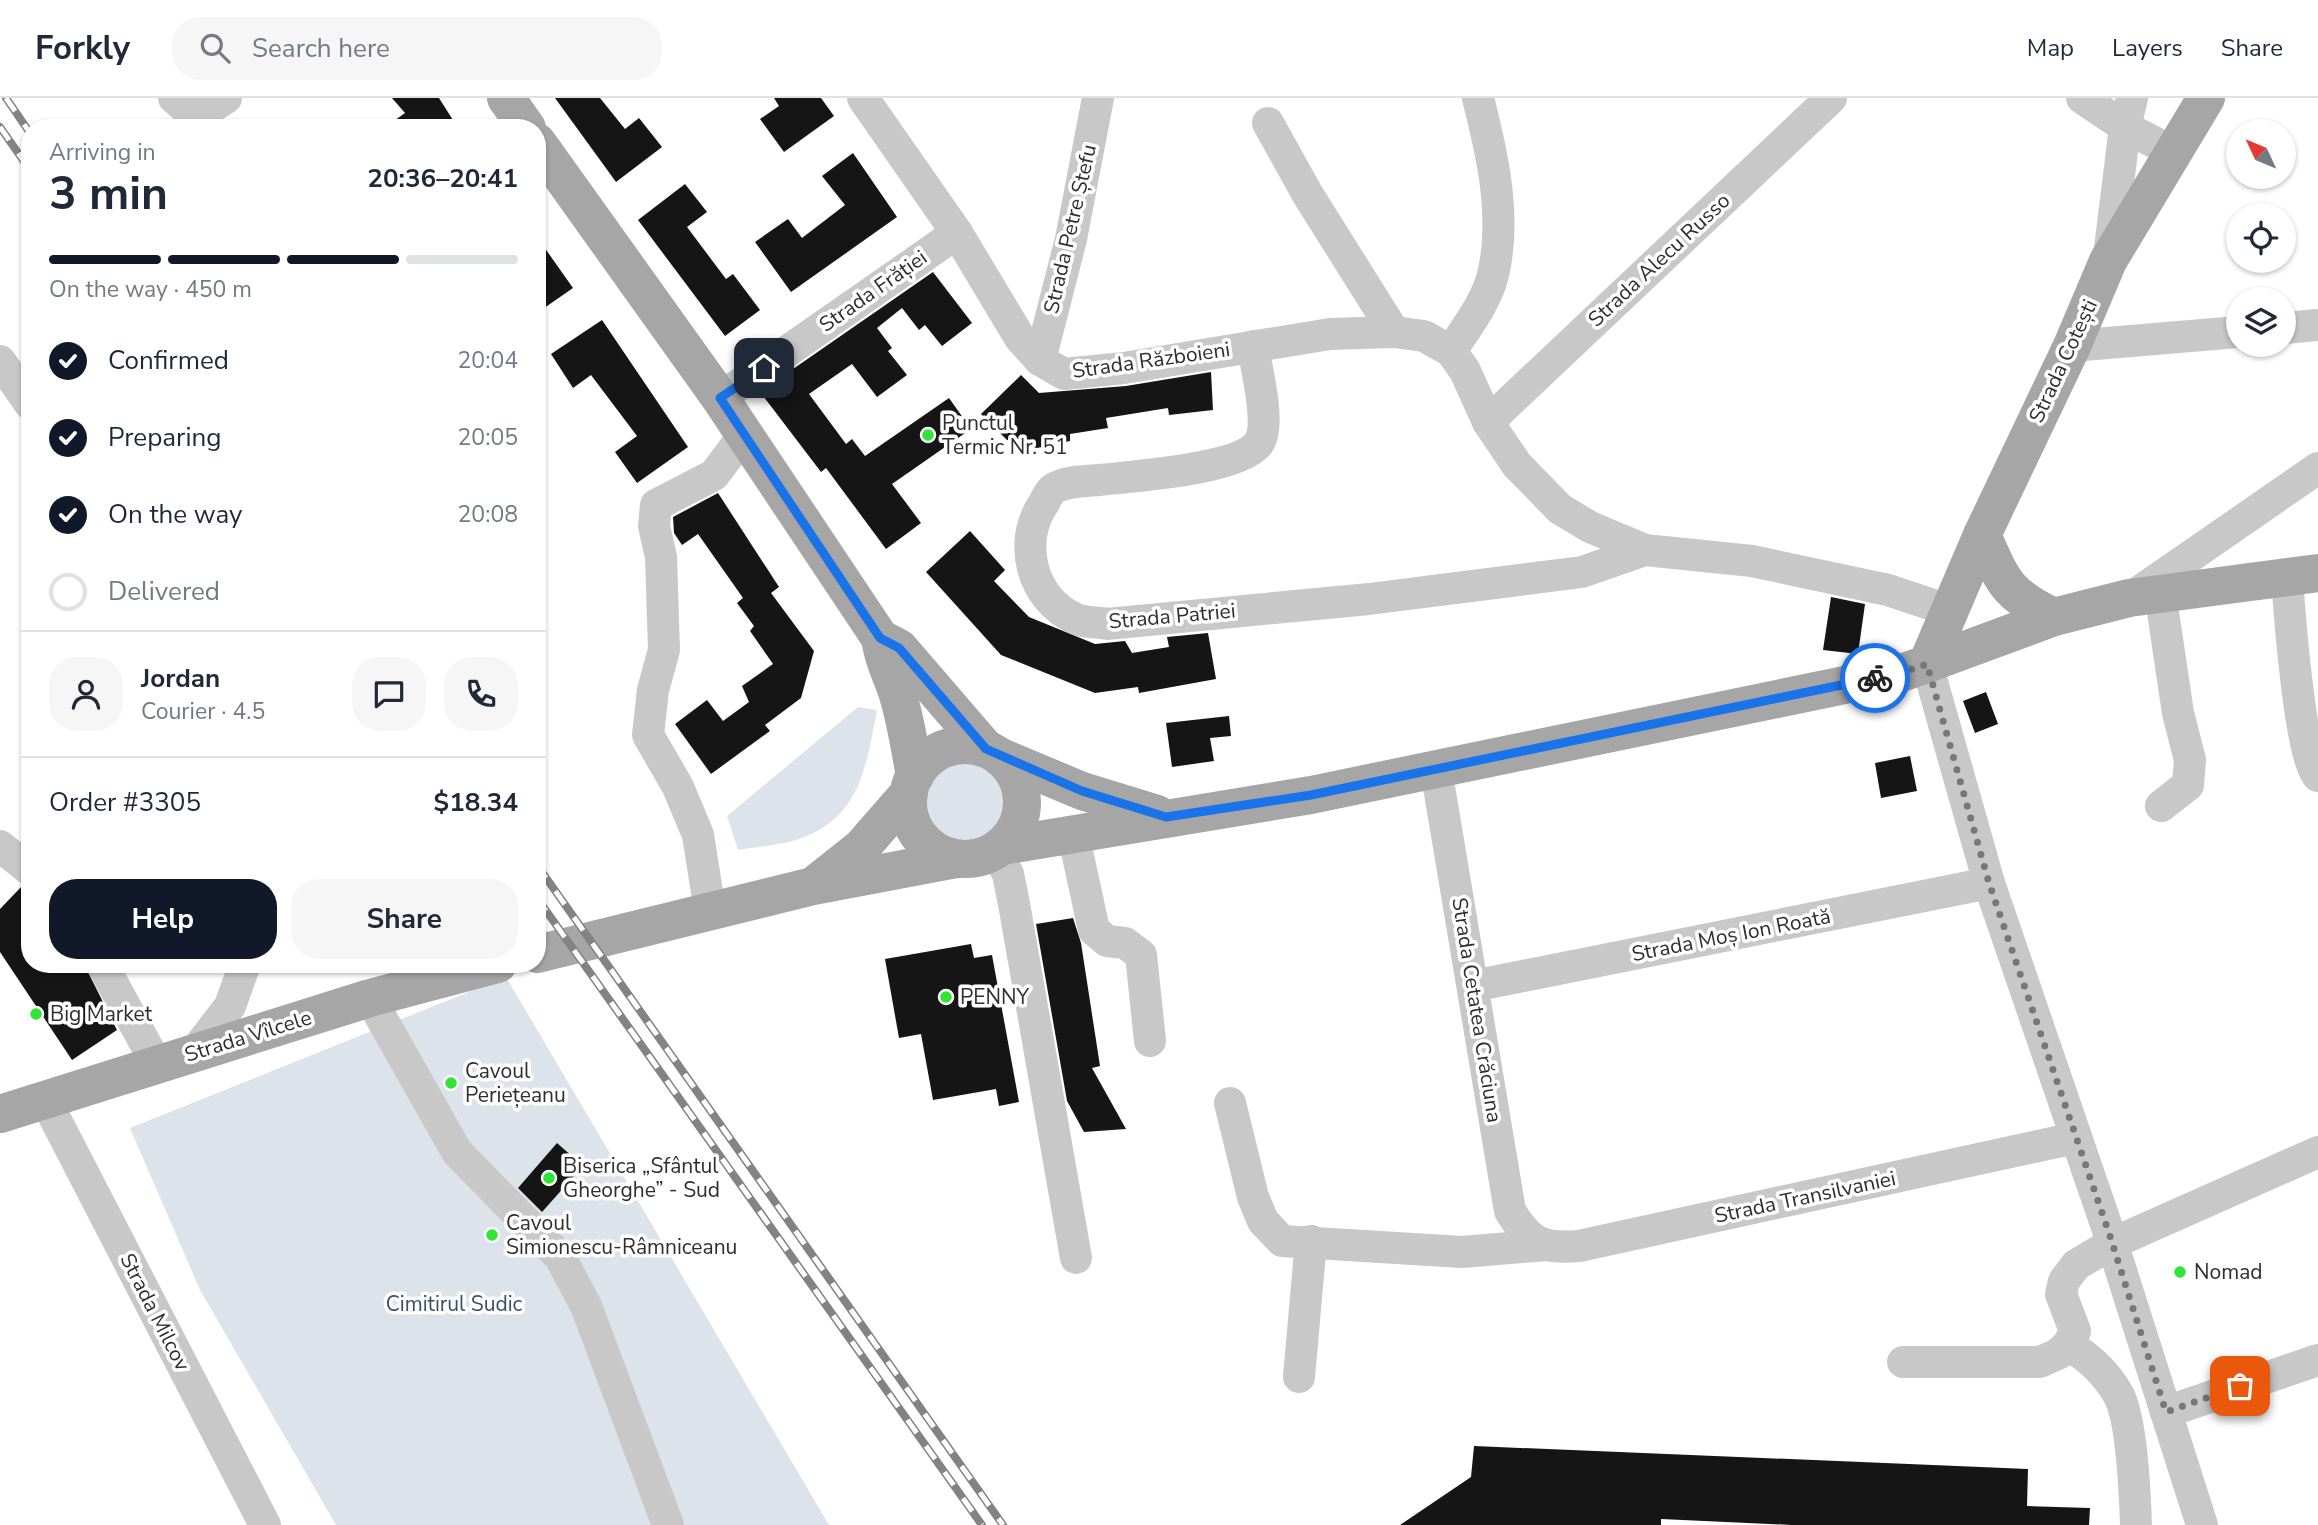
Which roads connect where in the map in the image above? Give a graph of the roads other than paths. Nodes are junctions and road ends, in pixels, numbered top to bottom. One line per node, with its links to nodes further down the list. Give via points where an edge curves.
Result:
1 (174, 98): 2 (street, via 196,117)
2 (226, 98)
3 (506, 98): 11 (main road)
4 (863, 98): 15 (street, Strada Războieni)
5 (1098, 98): 24 (street, Strada Petre Ștefu, via 1071,239)
6 (1478, 98): 23 (street, via 1492,153 1498,226 1494,272)
7 (1831, 98): 28 (street, Strada Alecu Russo)
8 (2082, 98): 10 (street)
9 (2206, 98): 13 (main road)
10 (2129, 113): 13 (street); 16 (street, Strada Cotești)
11 (521, 119)
12 (1268, 123): 19 (street)
13 (2173, 152): 16 (main road)
14 (546, 155): 27 (main road)
15 (957, 233): 24 (street, Strada Războieni, via 1020,338); 27 (street, Strada Frăției)
16 (2108, 261): 22 (main road, Strada Cotești)
17 (2318, 325): 18 (street)
18 (2296, 327)
19 (1394, 332): 21 (street, Strada Războieni, via 1330,334); 23 (street, Strada Războieni, via 1424,336)
20 (2226, 333): 22 (street)
21 (1253, 346): 24 (street, Strada Războieni, via 1064,374); 32 (street, Strada Patriei, via 1266,424 1258,444 1236,458 1179,471 1053,489 1038,511 1029,554 1036,579 1053,603 1076,620 1108,624 1382,597 1582,572)
22 (2072, 346): 31 (main road, Strada Cotești)
23 (1451, 351): 28 (street)
24 (1040, 360)
25 (0, 361): 26 (street)
26 (21, 391)
27 (720, 398): 29 (main road)
28 (1488, 422): 32 (street, via 1517,465 1560,509)
29 (744, 435): 37 (main road); 52 (street, via 714,475 656,505 654,526 661,557 664,650 648,736 678,786 698,835)
30 (2318, 468): 34 (street)
31 (1982, 535): 35 (main road, Strada Cotești); 36 (main road, via 2008,588 2022,601)
32 (1645, 550): 35 (street, via 1752,561 1888,590)
33 (2302, 575): 34 (main road); 41 (street, via 2291,649 2309,757)
34 (2145, 595): 36 (main road); 43 (street, via 2190,760 2188,785)
35 (1951, 611): 38 (main road)
36 (2054, 617): 38 (main road)
37 (880, 638): 39 (main road, via 899,648); 42 (main road, via 883,663 904,715)
38 (1927, 664): 40 (main road, via 1898,674); 50 (street)
39 (994, 753): 42 (main road, via 970,745 946,749 924,763); 44 (main road, via 1092,794); 47 (main road, via 1012,770 1023,801 1014,833)
40 (1436, 769): 44 (main road, via 1311,795); 57 (street, Strada Cetatea Crăciuna)
41 (2318, 776)
42 (912, 785): 48 (main road, via 909,811 914,828 939,853); 51 (main road, via 861,848)
43 (2161, 806)
44 (1166, 817): 45 (main road)
45 (1073, 833): 47 (main road); 59 (street, via 1094,930 1107,941 1125,943 1141,955)
46 (0, 846): 49 (street)
47 (999, 848): 48 (main road); 70 (street, via 1014,904)
48 (956, 859): 51 (main road)
49 (21, 863)
50 (1989, 883): 57 (street, Strada Moș Ion Roată); 65 (street)
51 (813, 886): 52 (main road)
52 (710, 911): 53 (main road)
53 (546, 952)
54 (107, 973): 61 (street)
55 (242, 973): 60 (street, via 230,1006)
56 (428, 973): 58 (main road, Strada Vîlcele)
57 (1473, 986): 68 (street, Strada Cetatea Crăciuna, via 1510,1211 1523,1231)
58 (370, 998): 60 (main road, Strada Vîlcele); 77 (street, via 457,1152 560,1257 586,1306)
59 (1150, 1041)
60 (193, 1054): 61 (main road, Strada Vîlcele)
61 (157, 1065): 62 (main road, Strada Vîlcele)
62 (45, 1099): 64 (main road, Strada Vîlcele); 76 (street, Strada Milcov)
63 (1230, 1103): 67 (street, Strada Transilvaniei, via 1263,1221 1282,1241)
64 (0, 1114)
65 (2075, 1138): 68 (street, Strada Transilvaniei, via 1579,1246 1555,1248); 69 (street)
66 (2318, 1152): 69 (street)
67 (1311, 1241): 68 (street, Strada Transilvaniei, via 1462,1252); 74 (street)
68 (1541, 1243)
69 (2113, 1243): 71 (street, via 2076,1265 2064,1281 2061,1294 2075,1331); 75 (street)
70 (1076, 1258)
71 (2068, 1345): 73 (street, via 2040,1362); 78 (street, via 2090,1357 2120,1396)
72 (2318, 1360): 75 (street)
73 (1903, 1363)
74 (1298, 1377)
75 (2166, 1412): 79 (street)
76 (265, 1525)
77 (668, 1525)
78 (2136, 1525)
79 (2202, 1525)

